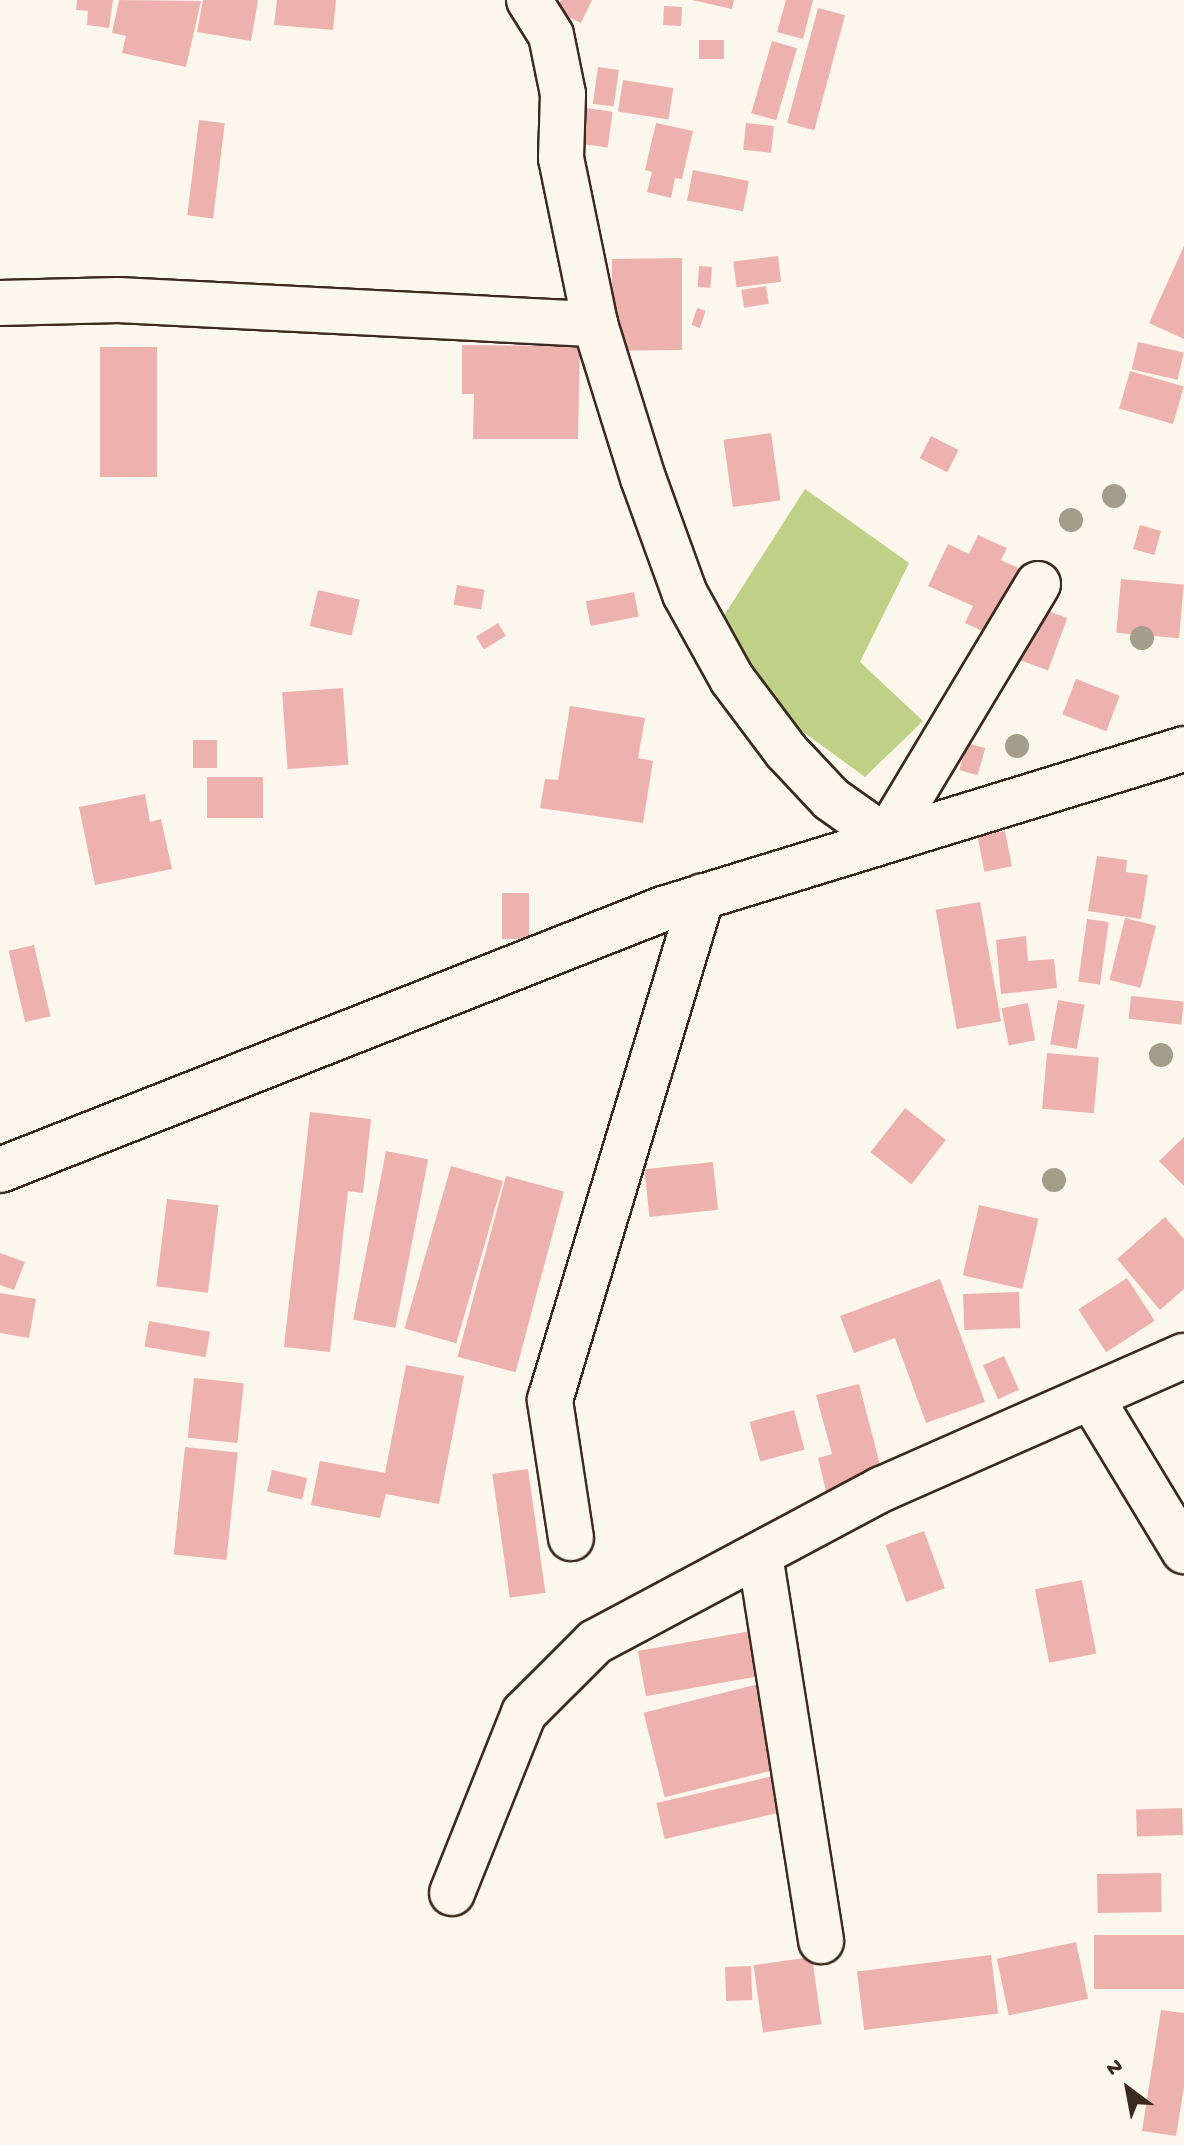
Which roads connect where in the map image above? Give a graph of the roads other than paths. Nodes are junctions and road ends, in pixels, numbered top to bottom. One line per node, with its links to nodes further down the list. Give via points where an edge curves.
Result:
1 (529, 0): 3 (street, via 551,35 560,79 561,158)
2 (0, 303): 3 (street, via 118,300)
3 (595, 324): 6 (street, via 685,594 732,679 786,751 831,799)
4 (1038, 584): 6 (street)
5 (1184, 749): 6 (street)
6 (886, 838): 7 (street)
7 (702, 896): 8 (street); 11 (street, via 550,1400)
8 (0, 1170)
9 (1184, 1356): 10 (street)
10 (1092, 1399): 12 (street); 13 (street, via 882,1489)
11 (571, 1538)
12 (1184, 1551)
13 (760, 1555): 14 (street, via 595,1642 524,1713); 15 (street)
14 (452, 1893)
15 (821, 1941)

